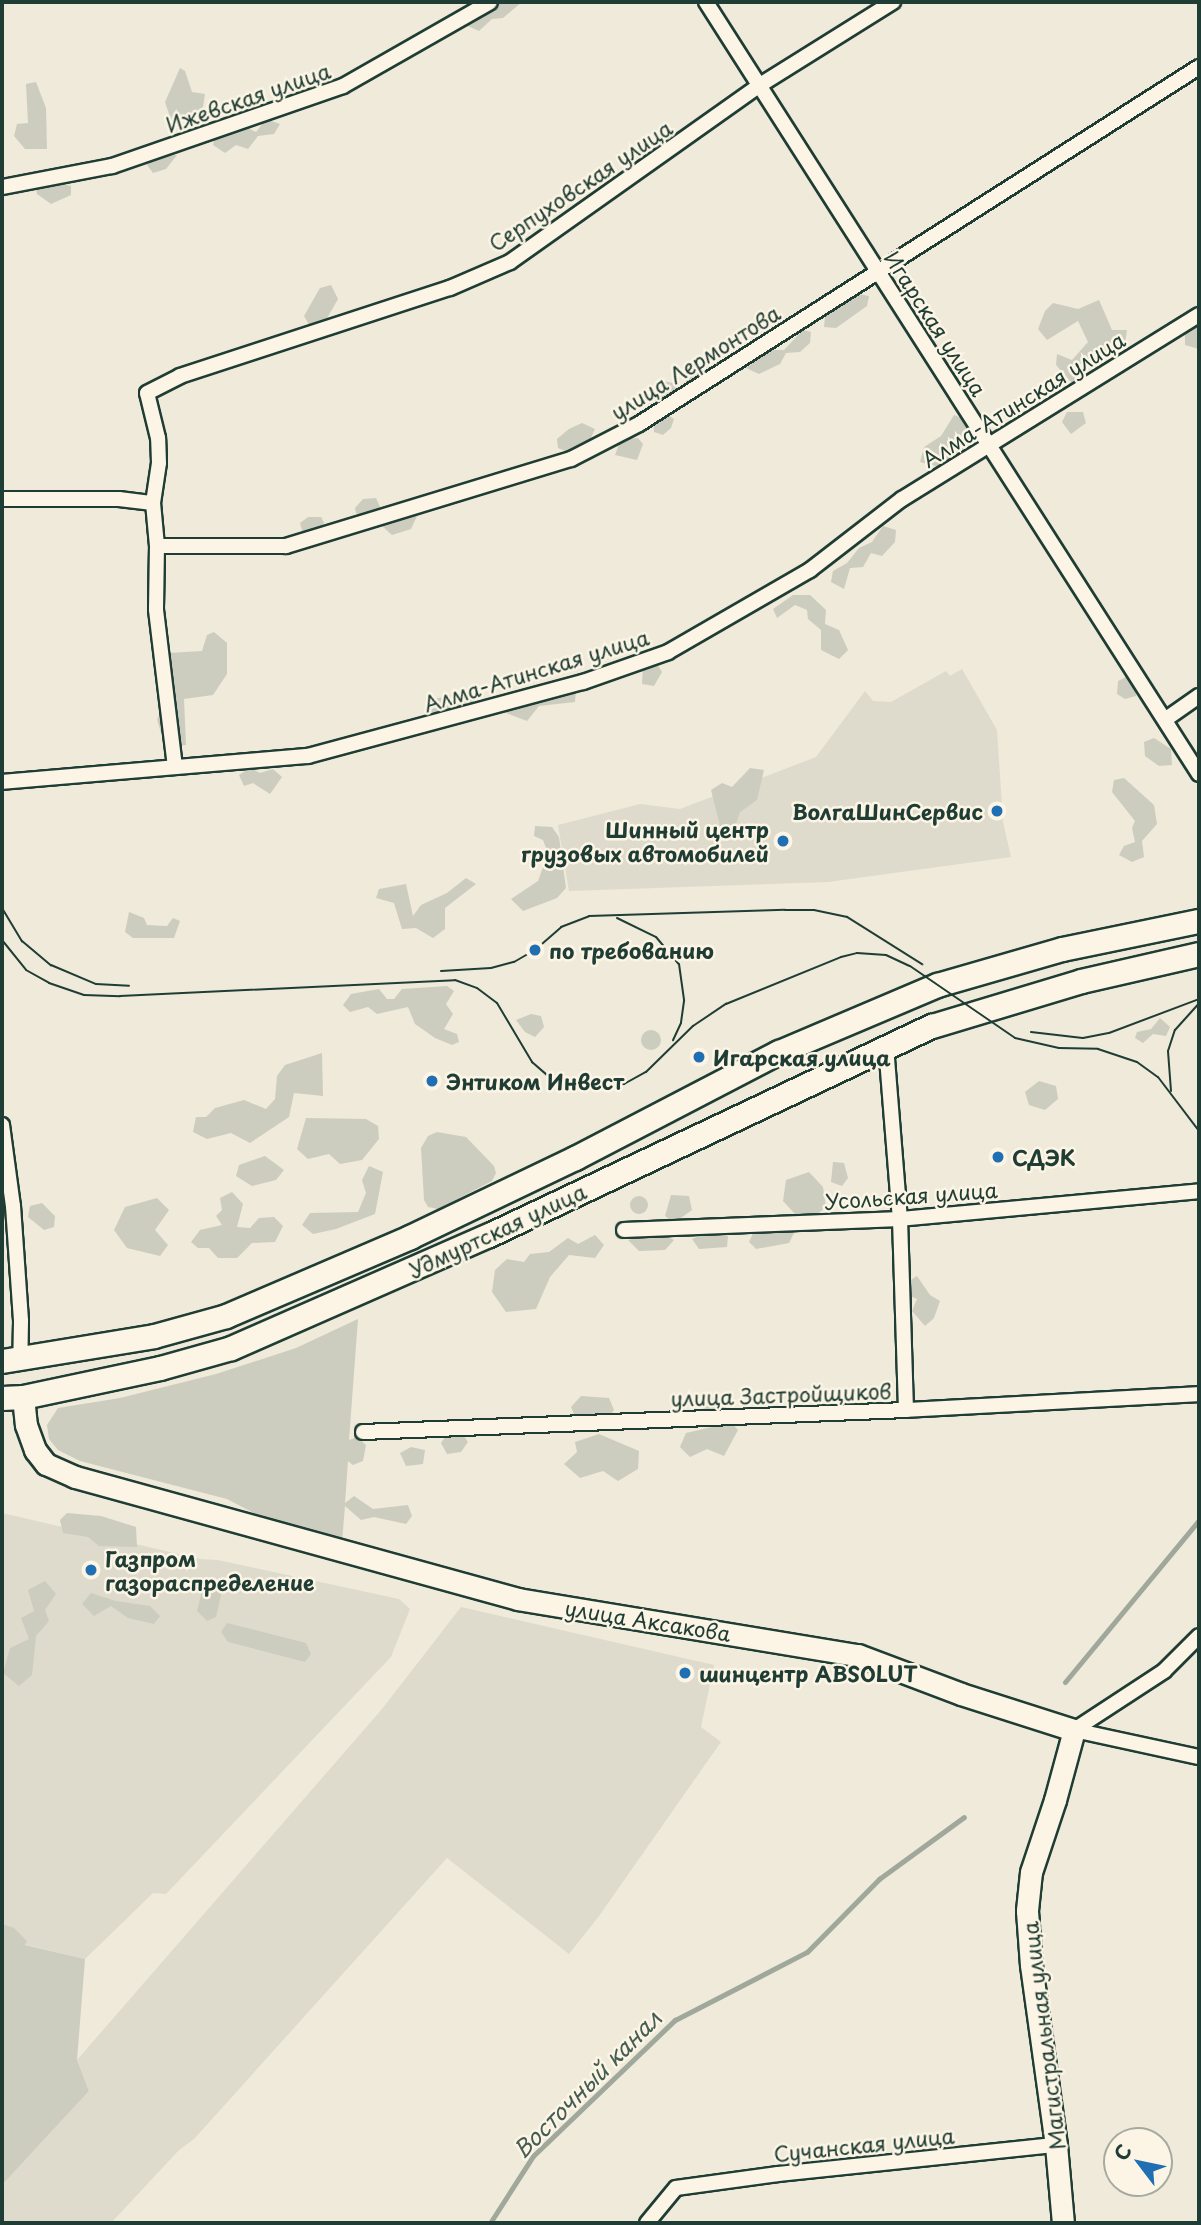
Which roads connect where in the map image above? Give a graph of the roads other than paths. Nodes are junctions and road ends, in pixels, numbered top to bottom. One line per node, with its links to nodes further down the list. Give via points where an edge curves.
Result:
1 (490, 2): 6 (street, Ижевская улица, via 343,86 112,166)
2 (706, 2): 5 (street, Игарская улица)
3 (893, 2): 5 (street, Серпуховская улица)
4 (1199, 67): 7 (street, улица Лермонтова)
5 (760, 85): 7 (street, Игарская улица); 11 (street, Серпуховская улица, via 510,262 450,288 180,376 147,393 158,438)
6 (2, 187)
7 (878, 272): 9 (street, Игарская улица); 12 (street, улица Лермонтова, via 639,424 571,458 286,546)
8 (1199, 316): 9 (street, Алма-Атинская улица)
9 (990, 444): 14 (street, Игарская улица); 15 (street, Алма-Атинская улица, via 902,499 810,570 668,652 583,682 308,756)
10 (2, 499): 11 (street)
11 (153, 503): 12 (street)
12 (157, 546): 15 (street, via 156,609)
13 (1199, 696): 14 (street)
14 (1166, 719): 16 (street, Игарская улица)
15 (176, 767): 17 (street, Алма-Атинская улица)
16 (1199, 774)
17 (2, 782)
18 (1199, 921): 25 (main road, Удмуртская улица, via 1062,949 937,985 779,1052 575,1158 226,1316 154,1336)
19 (1199, 954): 20 (main road, Удмуртская улица, via 975,1011)
20 (886, 1046): 23 (street); 27 (main road, Удмуртская улица, via 296,1322 231,1348 160,1368)
21 (2, 1125): 25 (street, via 21,1321)
22 (1199, 1191): 23 (street, Усольская улица)
23 (900, 1219): 24 (street, Усольская улица); 28 (street)
24 (624, 1230)
25 (11, 1361): 27 (main road)
26 (1199, 1394): 28 (street, улица Застройщиков)
27 (12, 1397): 31 (street, улица Аксакова, via 46,1464 75,1477 518,1599 858,1655)
28 (906, 1410): 29 (street, улица Застройщиков)
29 (363, 1432)
30 (1199, 1636): 31 (street, via 1164,1671)
31 (1074, 1730): 32 (street); 33 (street, Магистральная улица, via 1031,1872 1027,1911)
32 (1199, 1757)
33 (1056, 2145): 34 (street, Сучанская улица, via 676,2188); 35 (street, Магистральная улица)
34 (647, 2223)
35 (1063, 2223)

